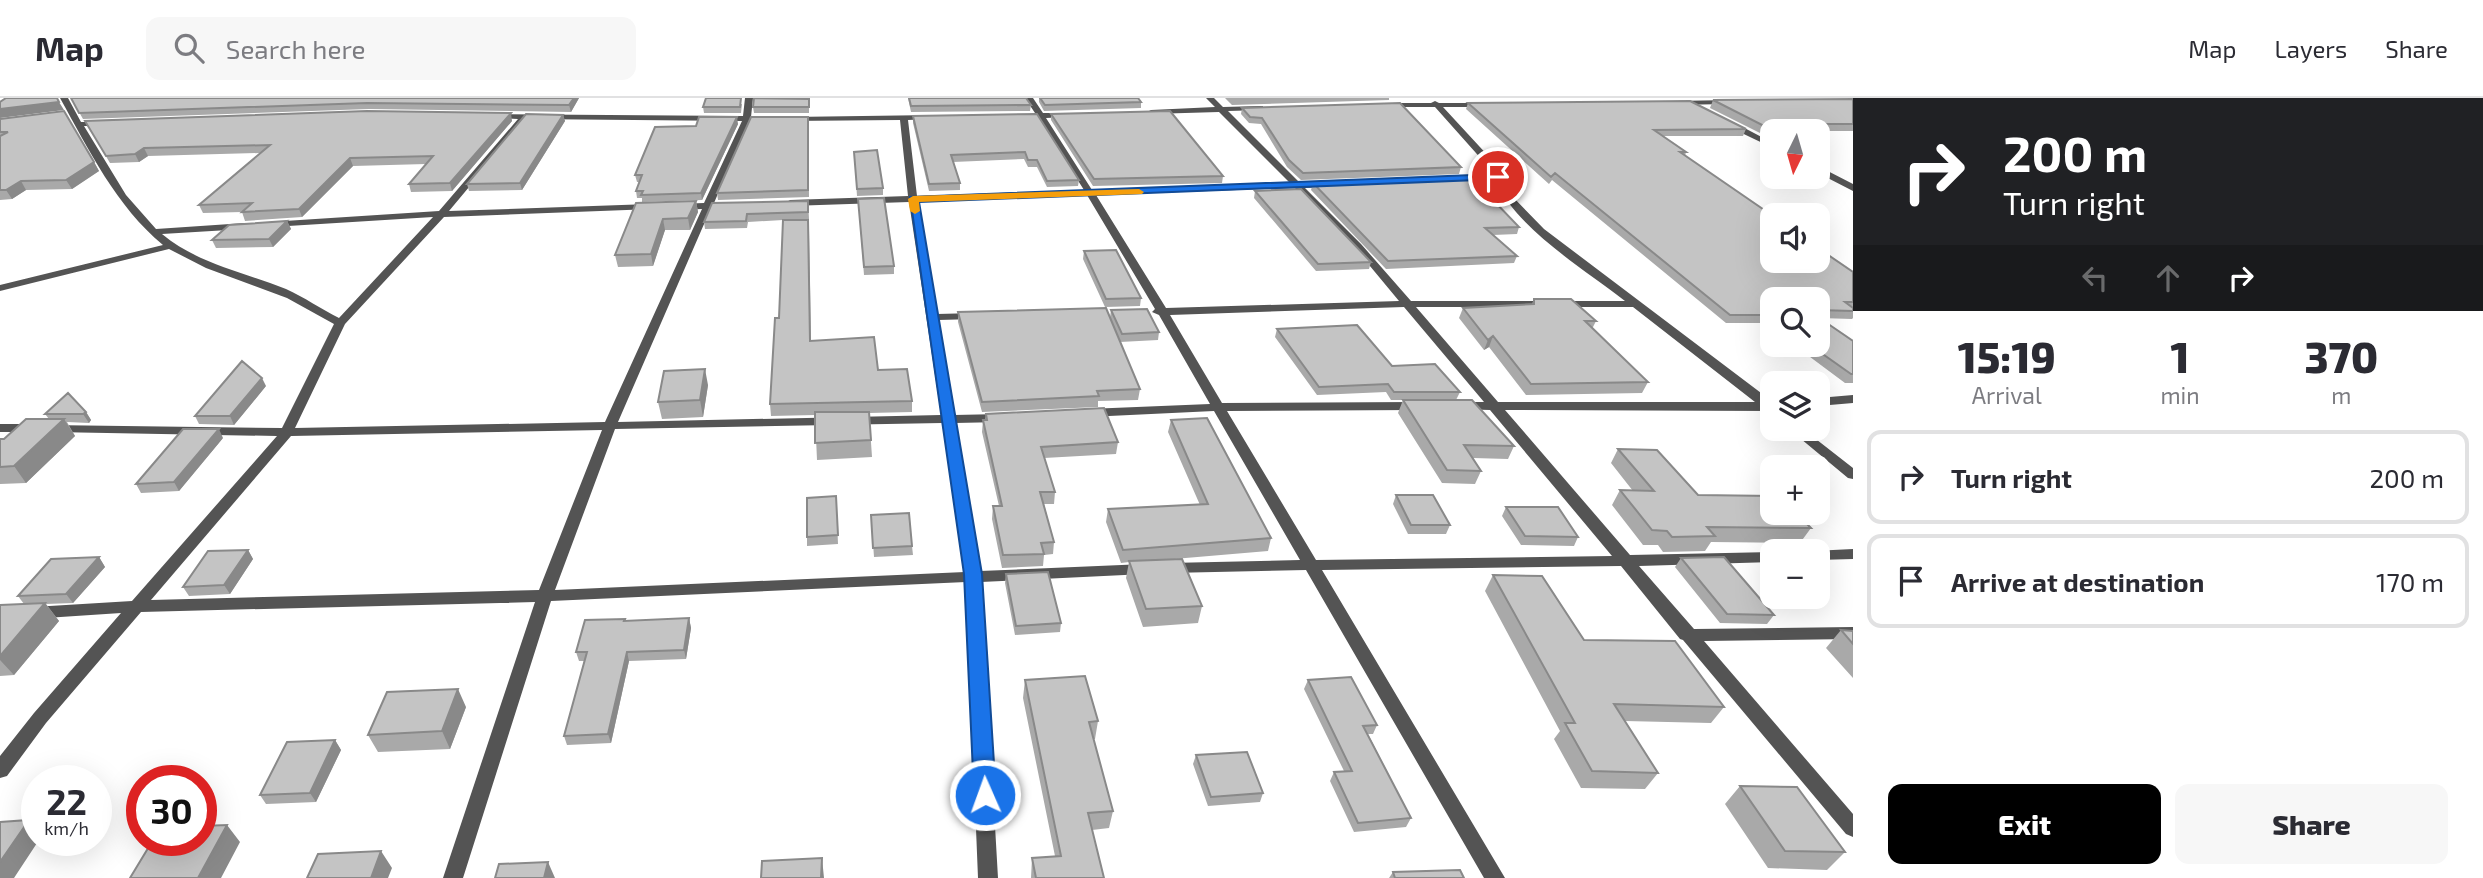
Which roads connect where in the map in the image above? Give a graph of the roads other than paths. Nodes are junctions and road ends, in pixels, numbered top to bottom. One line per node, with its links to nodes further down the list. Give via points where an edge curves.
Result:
1 (64, 98): 17 (street)
2 (748, 98): 27 (street)
3 (1029, 98): 23 (street)
4 (1210, 98): 14 (street)
5 (1429, 98): 11 (street)
6 (1679, 98): 7 (street)
7 (1688, 102): 8 (street); 9 (street); 15 (street)
8 (1742, 102)
9 (1661, 103)
10 (1372, 105): 11 (street)
11 (1439, 105): 12 (street); 34 (street)
12 (1499, 105)
13 (1273, 108): 14 (street)
14 (1222, 110): 16 (street); 37 (street)
15 (1708, 112)
16 (1138, 113)
17 (73, 114): 19 (street); 31 (street)
18 (1082, 114): 23 (street)
19 (61, 115)
20 (482, 116): 21 (street)
21 (524, 116): 27 (street); 44 (street)
22 (1015, 116): 23 (street)
23 (1040, 116): 39 (street)
24 (904, 117): 25 (street); 29 (street); 40 (street)
25 (940, 117)
26 (1718, 117): 32 (street)
27 (747, 118): 28 (street); 43 (street)
28 (772, 119)
29 (784, 119)
30 (121, 123): 31 (street)
31 (79, 124): 47 (street, via 139,217)
32 (1760, 139)
33 (1830, 176): 38 (street)
34 (1498, 177): 35 (street); 51 (street, via 1506,195 1541,231)
35 (1445, 179)
36 (1337, 184): 37 (street)
37 (1297, 185): 39 (street); 50 (street, via 1358,246)
38 (1853, 188)
39 (1091, 194): 40 (street); 52 (street)
40 (913, 199): 41 (street); 54 (street)
41 (776, 204)
42 (735, 205): 43 (street)
43 (708, 206): 44 (street); 65 (street)
44 (442, 214): 45 (street); 55 (street)
45 (264, 225)
46 (250, 226): 47 (street)
47 (155, 232): 48 (street)
48 (170, 246): 49 (street); 55 (street, via 287,293)
49 (0, 288)
50 (1406, 304): 51 (street); 52 (street); 59 (street)
51 (1632, 304): 57 (street)
52 (1156, 312): 60 (street)
53 (987, 316): 54 (street)
54 (932, 317): 64 (street)
55 (340, 323): 67 (street)
56 (1853, 399): 58 (street)
57 (1760, 400)
58 (1830, 401)
59 (1492, 405): 60 (street); 61 (street); 73 (street)
60 (1219, 407): 62 (street); 74 (street)
61 (1760, 408)
62 (1070, 414)
63 (1016, 417): 64 (street)
64 (949, 420): 65 (street); 75 (street)
65 (610, 425): 67 (street); 76 (street)
66 (0, 428): 67 (street)
67 (286, 432): 77 (street)
68 (1810, 441): 69 (street)
69 (1853, 475)
70 (1853, 554): 71 (street)
71 (1830, 555)
72 (1760, 557): 73 (street)
73 (1624, 562): 74 (street); 80 (street)
74 (1311, 564): 75 (street); 85 (street)
75 (973, 574): 76 (street); 84 (street)
76 (545, 596): 77 (street); 83 (street)
77 (138, 606): 78 (street); 81 (street)
78 (0, 615)
79 (1853, 632): 80 (street)
80 (1686, 635): 82 (street)
81 (0, 770)
82 (1853, 828)
83 (453, 878)
84 (988, 878)
85 (1495, 878)

